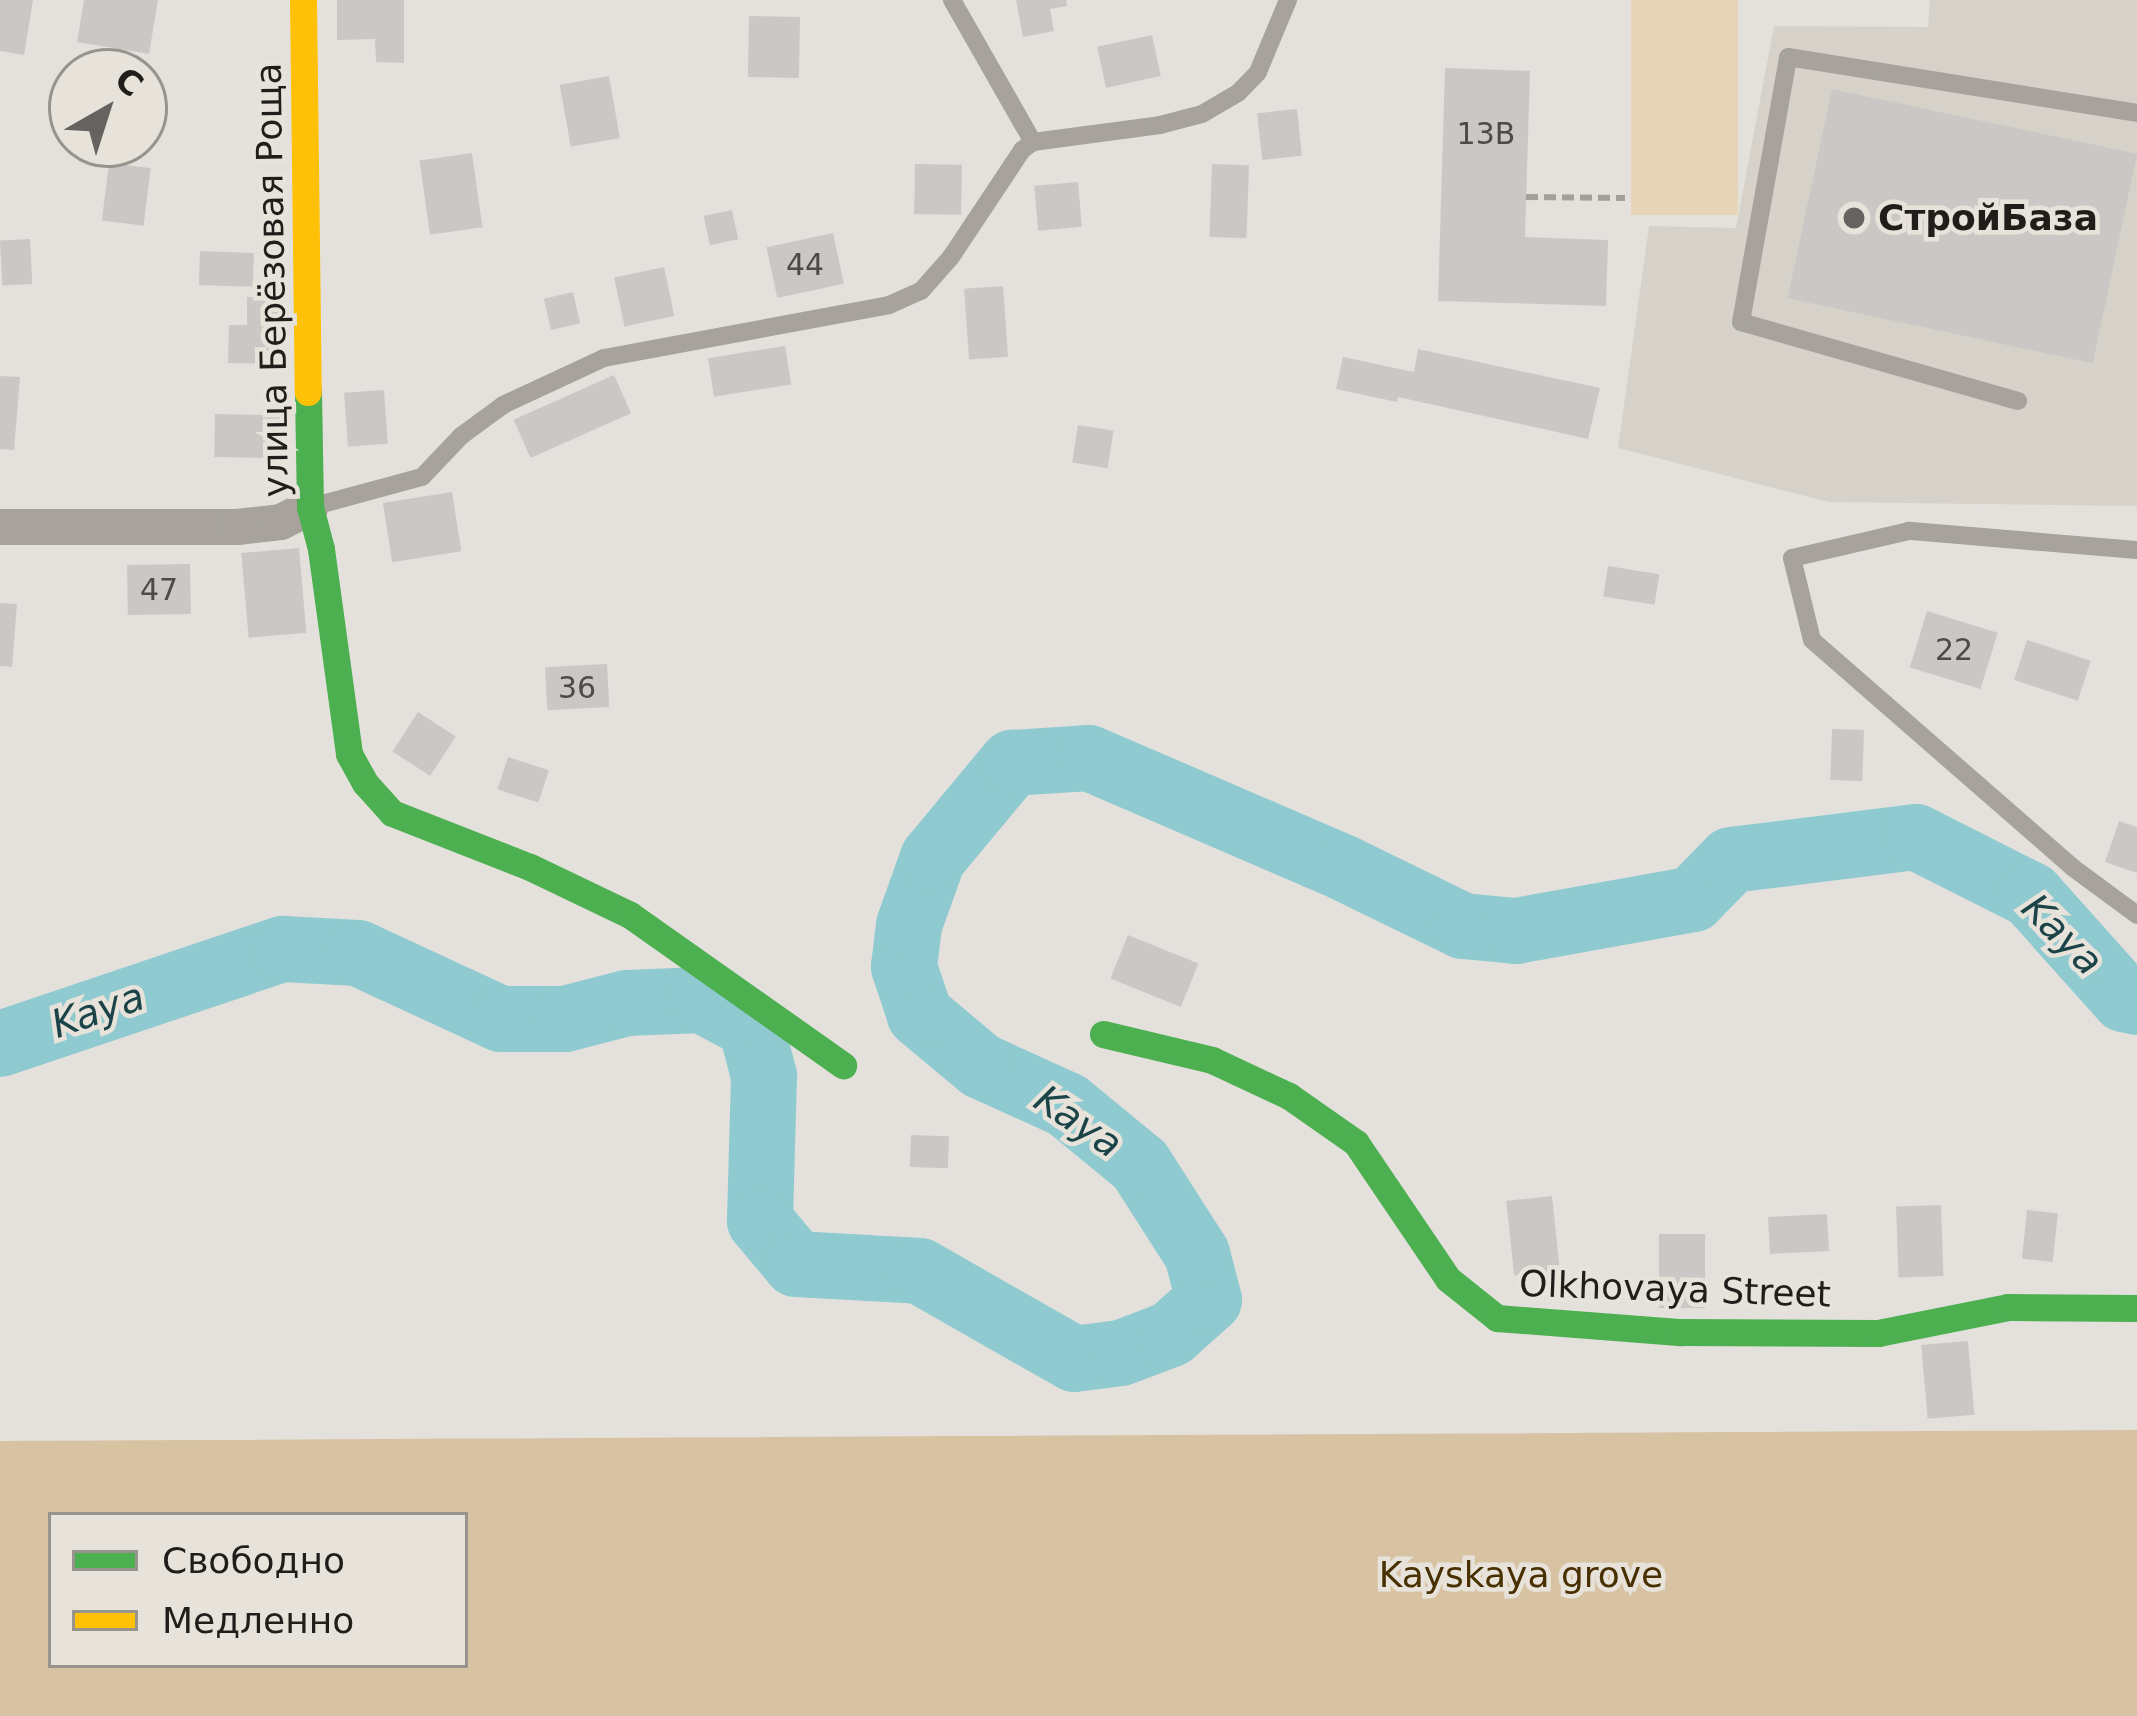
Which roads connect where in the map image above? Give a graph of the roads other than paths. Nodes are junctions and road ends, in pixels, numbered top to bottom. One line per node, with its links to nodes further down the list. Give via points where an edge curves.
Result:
1 (303, 0): 7 (street, улица Берёзовая Роща)
2 (952, 0): 5 (lane)
3 (1288, 0): 5 (lane, via 1258,72 1202,114)
4 (2137, 112): 6 (lane, via 1788,57 1741,322)
5 (1033, 142): 7 (lane, via 921,291 890,305 604,358 503,405 422,477)
6 (2018, 400)
7 (310, 507): 8 (street, via 227,502); 9 (street, via 281,522 237,527); 13 (street, улица Берёзовая Роща, via 349,754 392,813 630,915)
8 (0, 512)
9 (0, 527)
10 (2137, 550): 11 (lane, via 1909,531 1792,558 1812,640)
11 (2137, 915)
12 (1103, 1034): 14 (street, Olkhovaya Street, via 1212,1060 1289,1096 1356,1143 1448,1279 1497,1318 1681,1333 1878,1333 2008,1307)
13 (843, 1065)
14 (2137, 1308)

